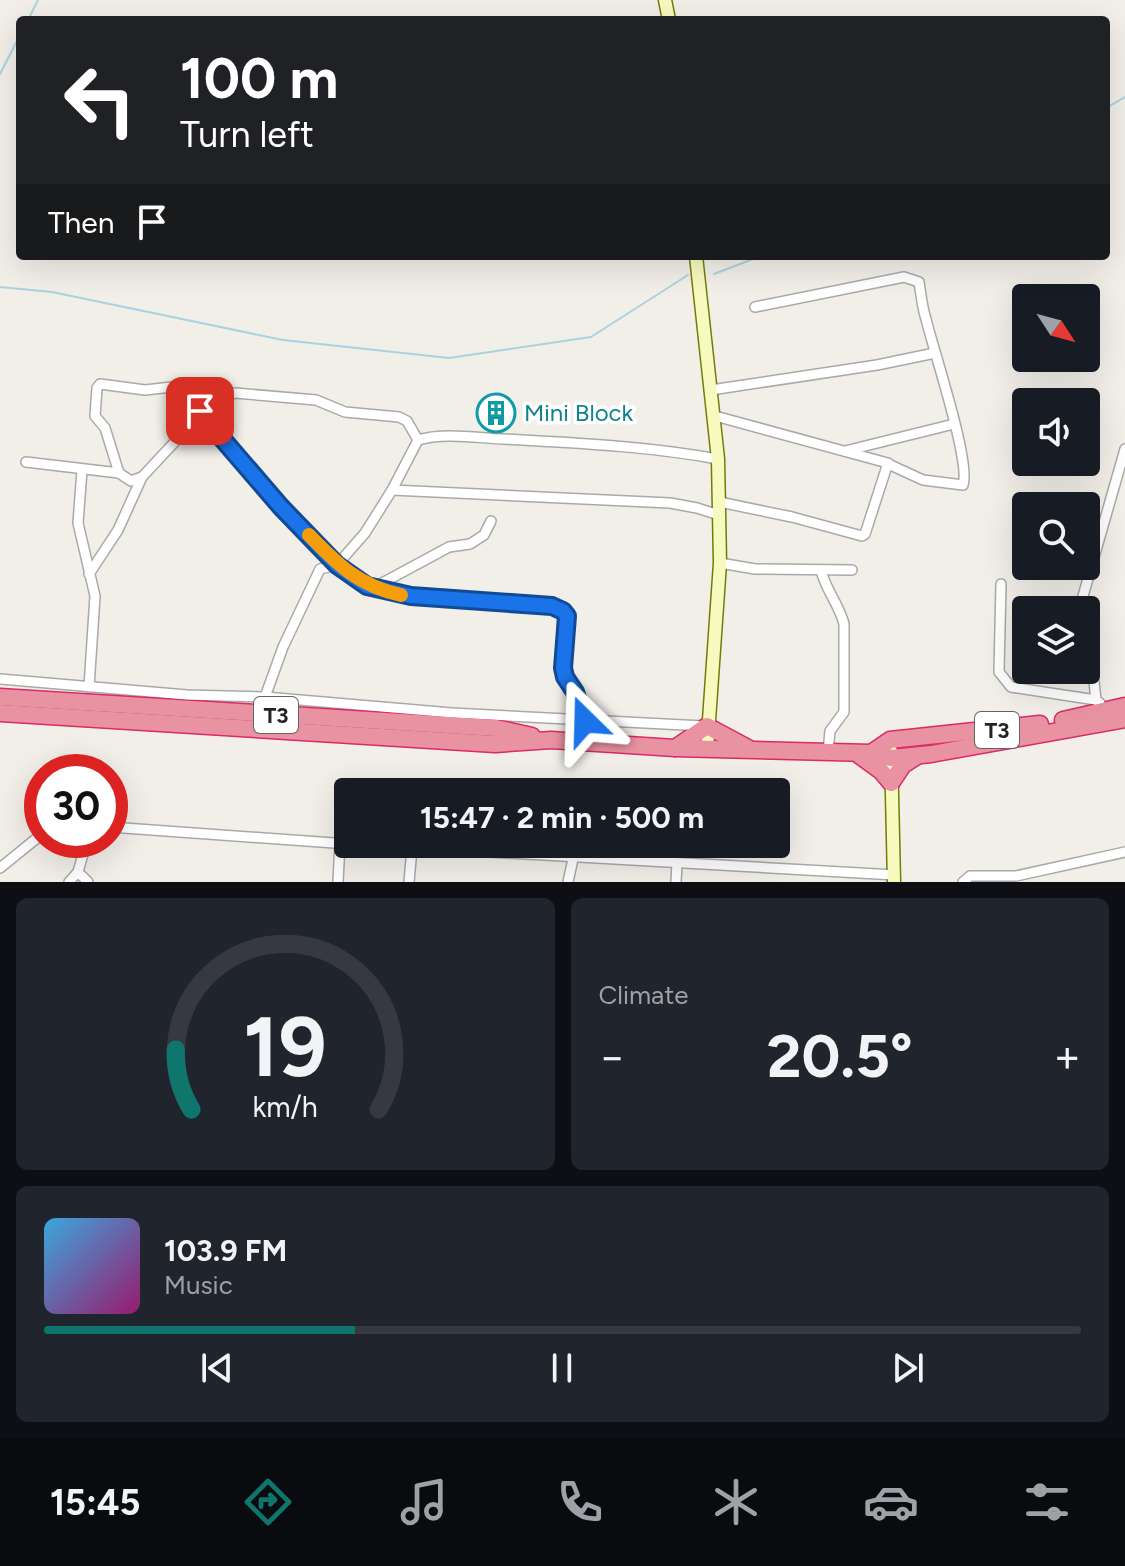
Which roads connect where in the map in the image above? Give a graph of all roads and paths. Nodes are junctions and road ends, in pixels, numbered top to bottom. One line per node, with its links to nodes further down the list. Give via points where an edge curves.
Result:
1 (696, 260): 4 (street)
2 (755, 307): 3 (street, via 915,279)
3 (935, 353): 4 (street); 6 (street)
4 (711, 390): 5 (street)
5 (715, 416): 10 (street); 11 (street)
6 (954, 424): 10 (street); 13 (street, via 963,485 923,480)
7 (205, 425): 8 (street, via 235,393 316,400 345,412 399,417); 15 (street, via 181,386 145,390 100,384 95,416 105,428); 16 (street, via 184,432); 21 (street)
8 (418, 440): 11 (street, via 604,445); 17 (street)
9 (1125, 449): 27 (street)
10 (843, 452): 13 (street)
11 (718, 459): 18 (street)
12 (26, 462): 14 (street)
13 (888, 463): 18 (street, via 862,536 792,517)
14 (82, 470): 15 (street); 24 (street, via 78,523)
15 (119, 473): 16 (street, via 131,481)
16 (142, 477): 24 (street, via 118,530)
17 (392, 490): 18 (street); 21 (street)
18 (719, 509): 20 (street)
19 (491, 521): 26 (street, via 484,535 470,544 449,547)
20 (720, 563): 22 (street); 37 (street)
21 (337, 565): 26 (street); 34 (street, via 320,569 283,647)
22 (821, 570): 23 (street); 42 (street, via 844,624 844,712 830,731)
23 (852, 570)
24 (89, 574): 30 (street, via 95,596)
25 (1001, 584): 32 (street, via 999,672 1006,683)
26 (373, 588): 36 (street, via 563,611 568,627 563,668)
27 (1083, 596)
28 (0, 679): 30 (street)
29 (1100, 679): 32 (street)
30 (89, 687): 34 (street, via 187,695)
31 (0, 697): 34 (highway, T3)
32 (1110, 705): 38 (highway, T3, via 1019,728)
33 (0, 713): 34 (highway, T3)
34 (268, 714): 36 (street, via 452,713); 39 (highway, T3, via 496,728 551,740)
35 (1125, 719): 44 (highway, T3)
36 (585, 721): 37 (street)
37 (707, 726): 39 (highway); 40 (street); 41 (highway)
38 (890, 740): 43 (highway, T3); 45 (street)
39 (675, 748): 40 (highway, T3)
40 (707, 749): 41 (highway, T3)
41 (753, 751): 42 (highway, T3)
42 (828, 752): 43 (highway, T3)
43 (863, 753): 45 (highway, T3); 46 (highway)
44 (918, 755): 45 (highway, T3); 46 (highway)
45 (891, 758): 46 (street)
46 (891, 783): 59 (street)
47 (128, 828): 48 (street)
48 (334, 843)
49 (24, 849): 57 (street)
50 (1125, 852): 60 (street)
51 (82, 858): 58 (street)
52 (342, 858): 63 (street)
53 (411, 858): 64 (street)
54 (558, 858): 55 (street)
55 (573, 859): 56 (street); 65 (street)
56 (677, 863): 59 (street); 66 (street)
57 (0, 868)
58 (78, 872): 61 (street); 62 (street)
59 (894, 879)
60 (1016, 879): 67 (street, via 970,876)
61 (69, 882)
62 (88, 882)
63 (338, 882)
64 (409, 882)
65 (568, 882)
66 (676, 882)
67 (963, 882)

